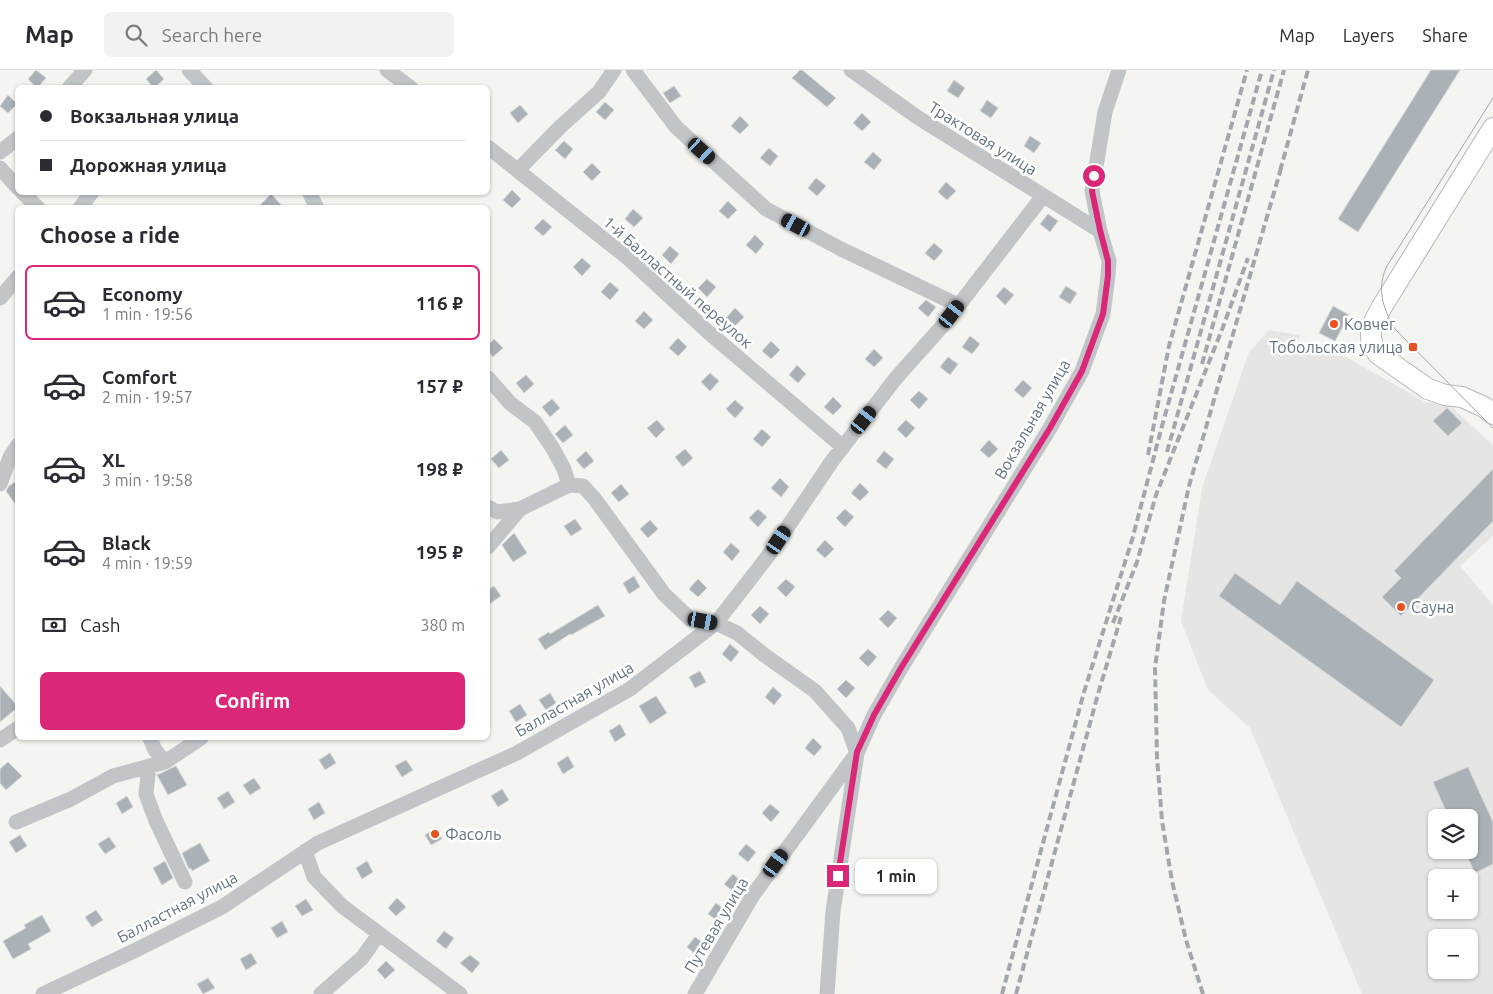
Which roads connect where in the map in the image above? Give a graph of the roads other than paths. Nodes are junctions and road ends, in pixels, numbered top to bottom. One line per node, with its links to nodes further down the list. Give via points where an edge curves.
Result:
1 (85, 70): 7 (street)
2 (387, 70): 8 (street)
3 (614, 70): 14 (street, via 599,92)
4 (633, 70): 22 (street, via 676,127 766,209)
5 (851, 70): 17 (street, Трактовая улица, via 917,117)
6 (1119, 70): 19 (street, Вокзальная улица, via 1105,112 1092,191)
7 (71, 85)
8 (407, 85)
9 (1493, 128): 24 (street, via 1383,305 1371,332 1378,354 1428,389 1462,397)
10 (15, 140): 12 (street)
11 (490, 148): 14 (street, 1-й Балластный переулок)
12 (0, 152)
13 (0, 168): 15 (street)
14 (518, 170): 25 (street, 1-й Балластный переулок, via 629,259)
15 (15, 185)
16 (25, 195): 18 (street)
17 (1043, 196): 19 (street, Трактовая улица); 22 (street, Балластная улица)
18 (35, 205)
19 (1100, 230): 37 (street, Вокзальная улица, via 1108,261 1108,276 1103,314 1082,371 901,668)
20 (15, 280): 21 (street)
21 (0, 298)
22 (958, 305): 25 (street, Балластная улица)
23 (490, 380): 28 (street, via 510,403 535,422 564,469)
24 (1493, 414)
25 (843, 447): 32 (street, Балластная улица, via 768,556)
26 (15, 450): 27 (street)
27 (0, 484)
28 (569, 485): 30 (street); 32 (street, via 583,486 664,594 690,619)
29 (490, 508): 30 (street, via 497,512)
30 (520, 509): 31 (street)
31 (490, 545)
32 (716, 624): 37 (street, via 737,633 815,691 848,728); 41 (street, Балластная улица, via 630,689 516,753 318,842)
33 (15, 730): 34 (street)
34 (0, 740)
35 (151, 740): 38 (street)
36 (198, 740): 38 (street)
37 (857, 752): 47 (street, Путевая улица, via 753,895); 48 (street, via 833,911)
38 (165, 762): 39 (street)
39 (149, 766): 40 (street, via 113,776 72,799); 42 (street, via 146,794)
40 (16, 822)
41 (305, 851): 43 (street, via 314,877 342,906); 44 (street, Балластная улица, via 222,907)
42 (185, 882)
43 (379, 934): 45 (street, via 362,958); 46 (street)
44 (43, 994)
45 (321, 994)
46 (460, 994)
47 (695, 994)
48 (827, 994)

